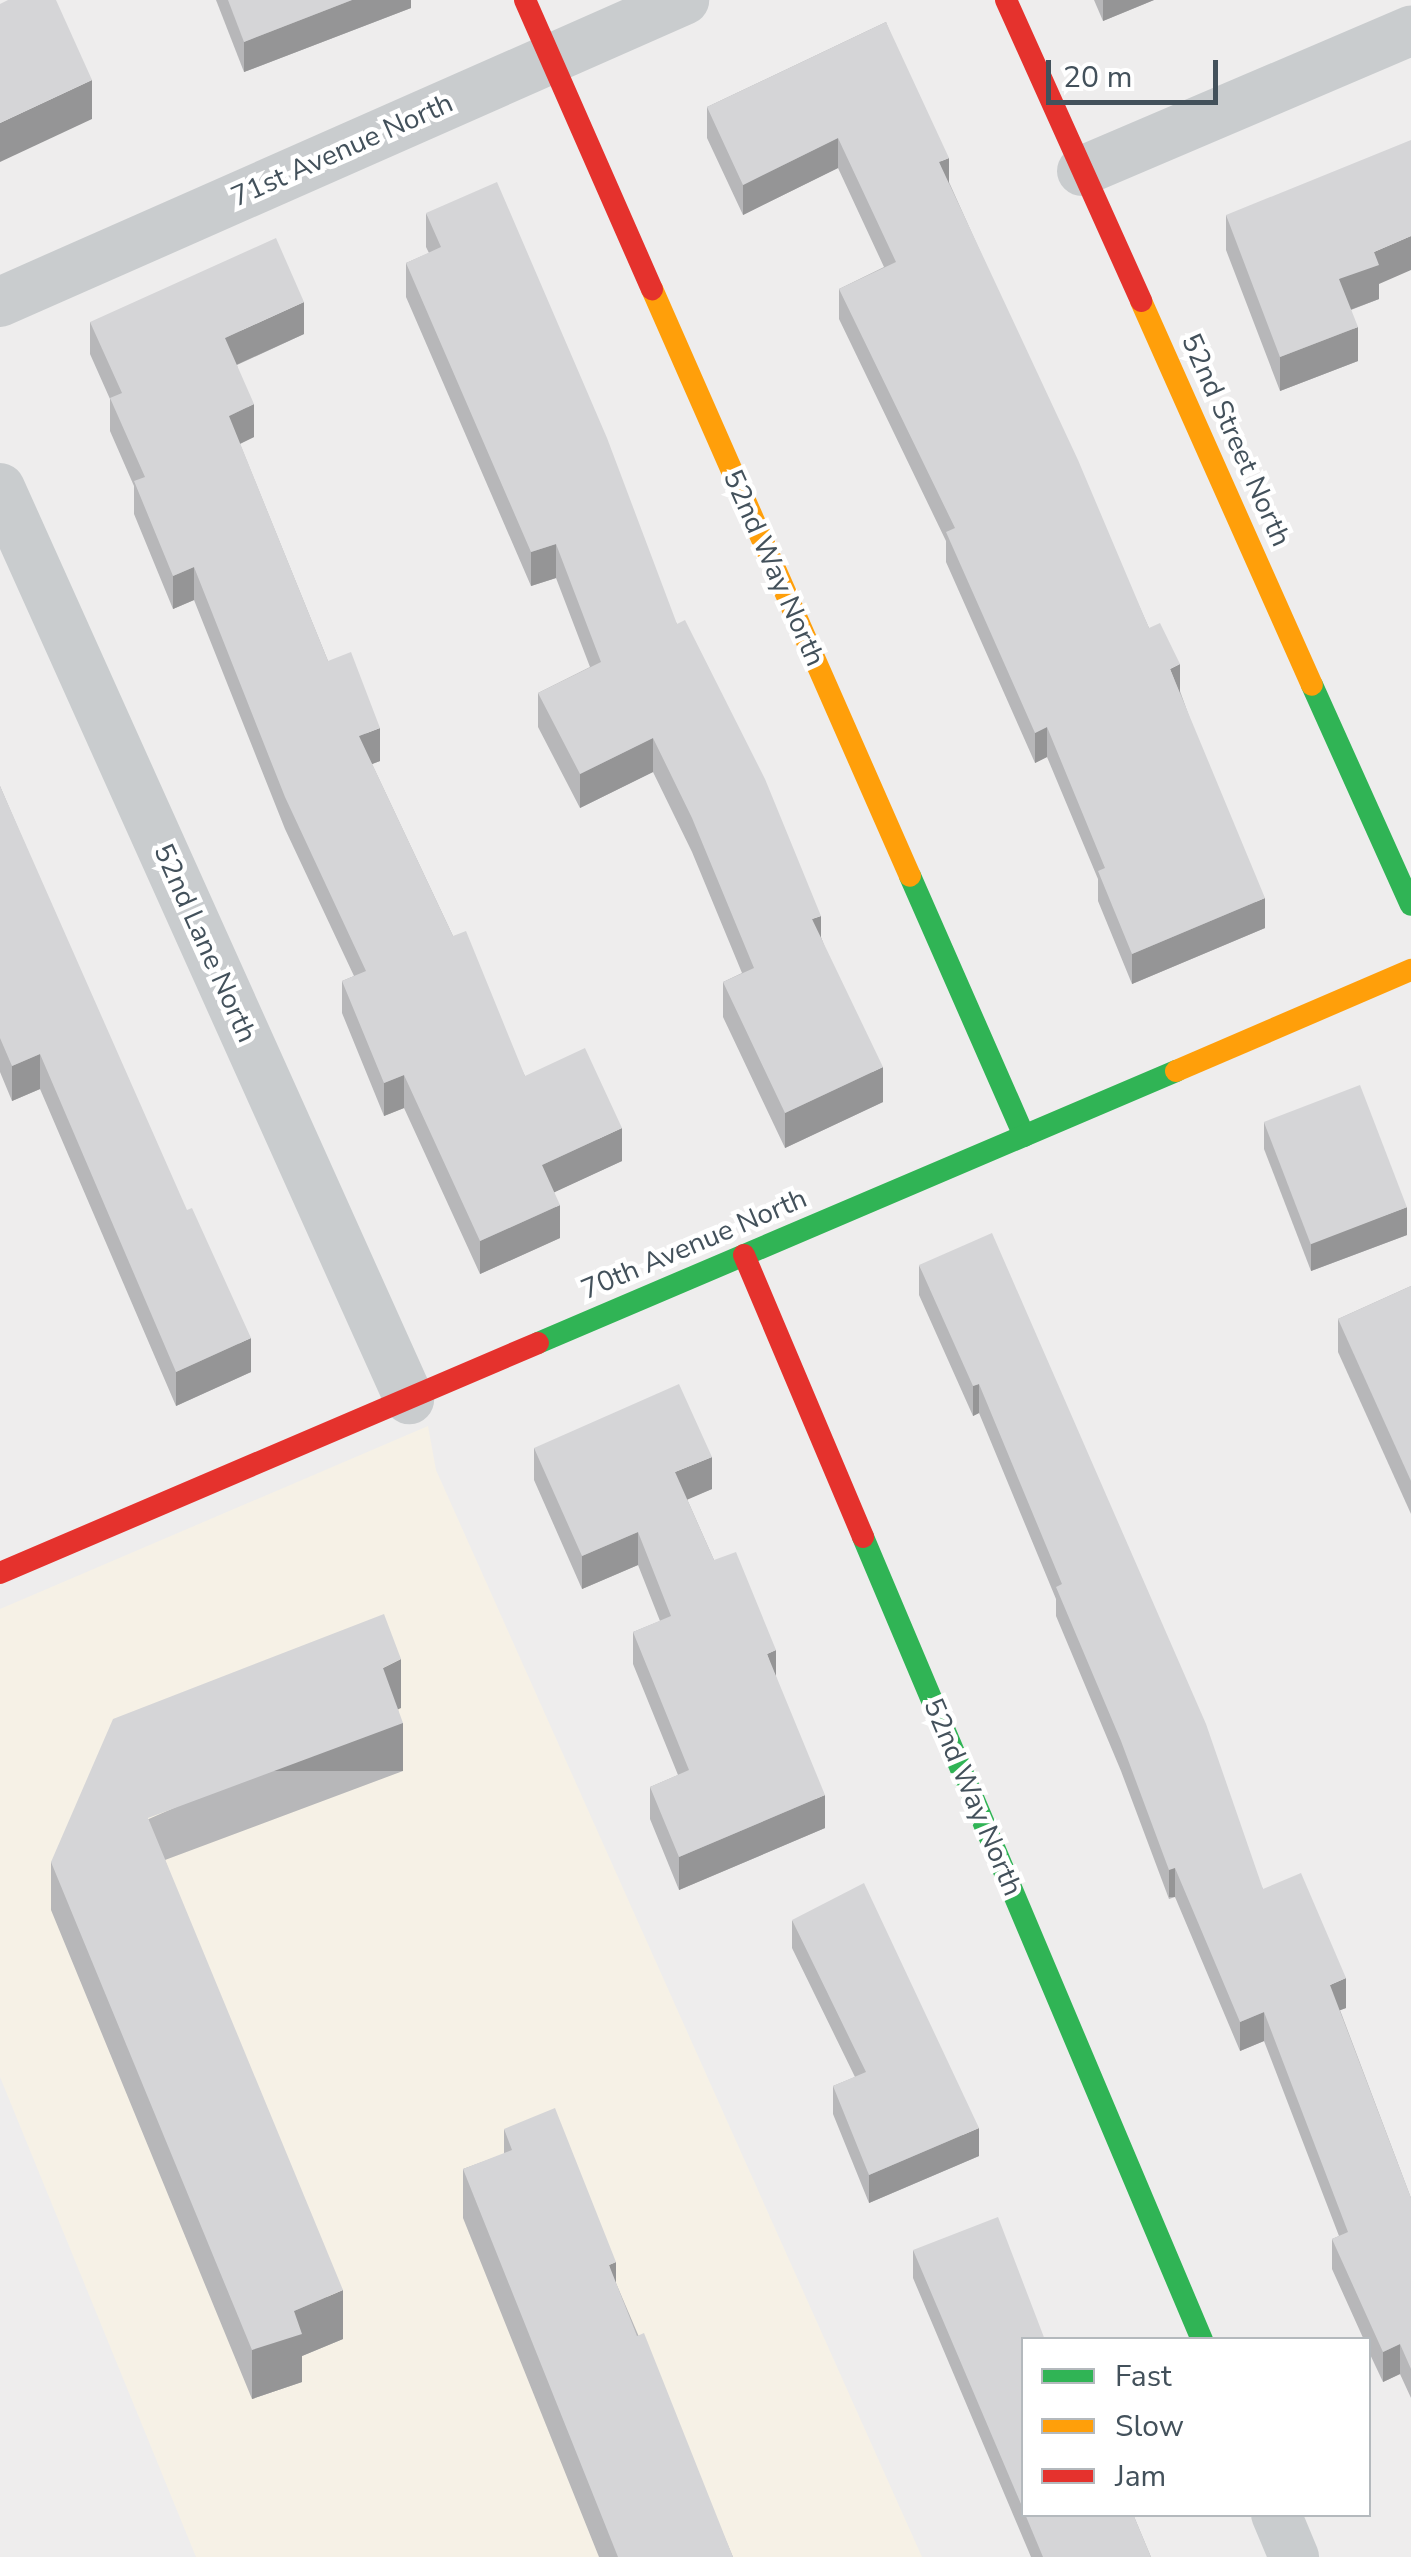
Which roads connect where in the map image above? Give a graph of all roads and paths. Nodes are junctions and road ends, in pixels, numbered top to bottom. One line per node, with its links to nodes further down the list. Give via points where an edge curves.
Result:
1 (526, 0): 5 (street, 52nd Way North)
2 (684, 0): 5 (street, 71st Avenue North)
3 (1006, 0): 6 (street, 52nd Street North)
4 (1411, 32): 6 (street)
5 (549, 58): 7 (street, 71st Avenue North); 11 (street, 52nd Way North)
6 (1082, 171): 9 (street, 52nd Street North)
7 (0, 302)
8 (0, 488): 13 (street, 52nd Lane North)
9 (1411, 904)
10 (1411, 970): 11 (street, 70th Avenue North)
11 (1024, 1136): 12 (street, 70th Avenue North)
12 (744, 1255): 13 (street, 70th Avenue North); 15 (street, 52nd Way North)
13 (410, 1398): 14 (street, 70th Avenue North)
14 (0, 1573)
15 (1201, 2337)
16 (1277, 2517): 17 (street)
17 (1294, 2557)

